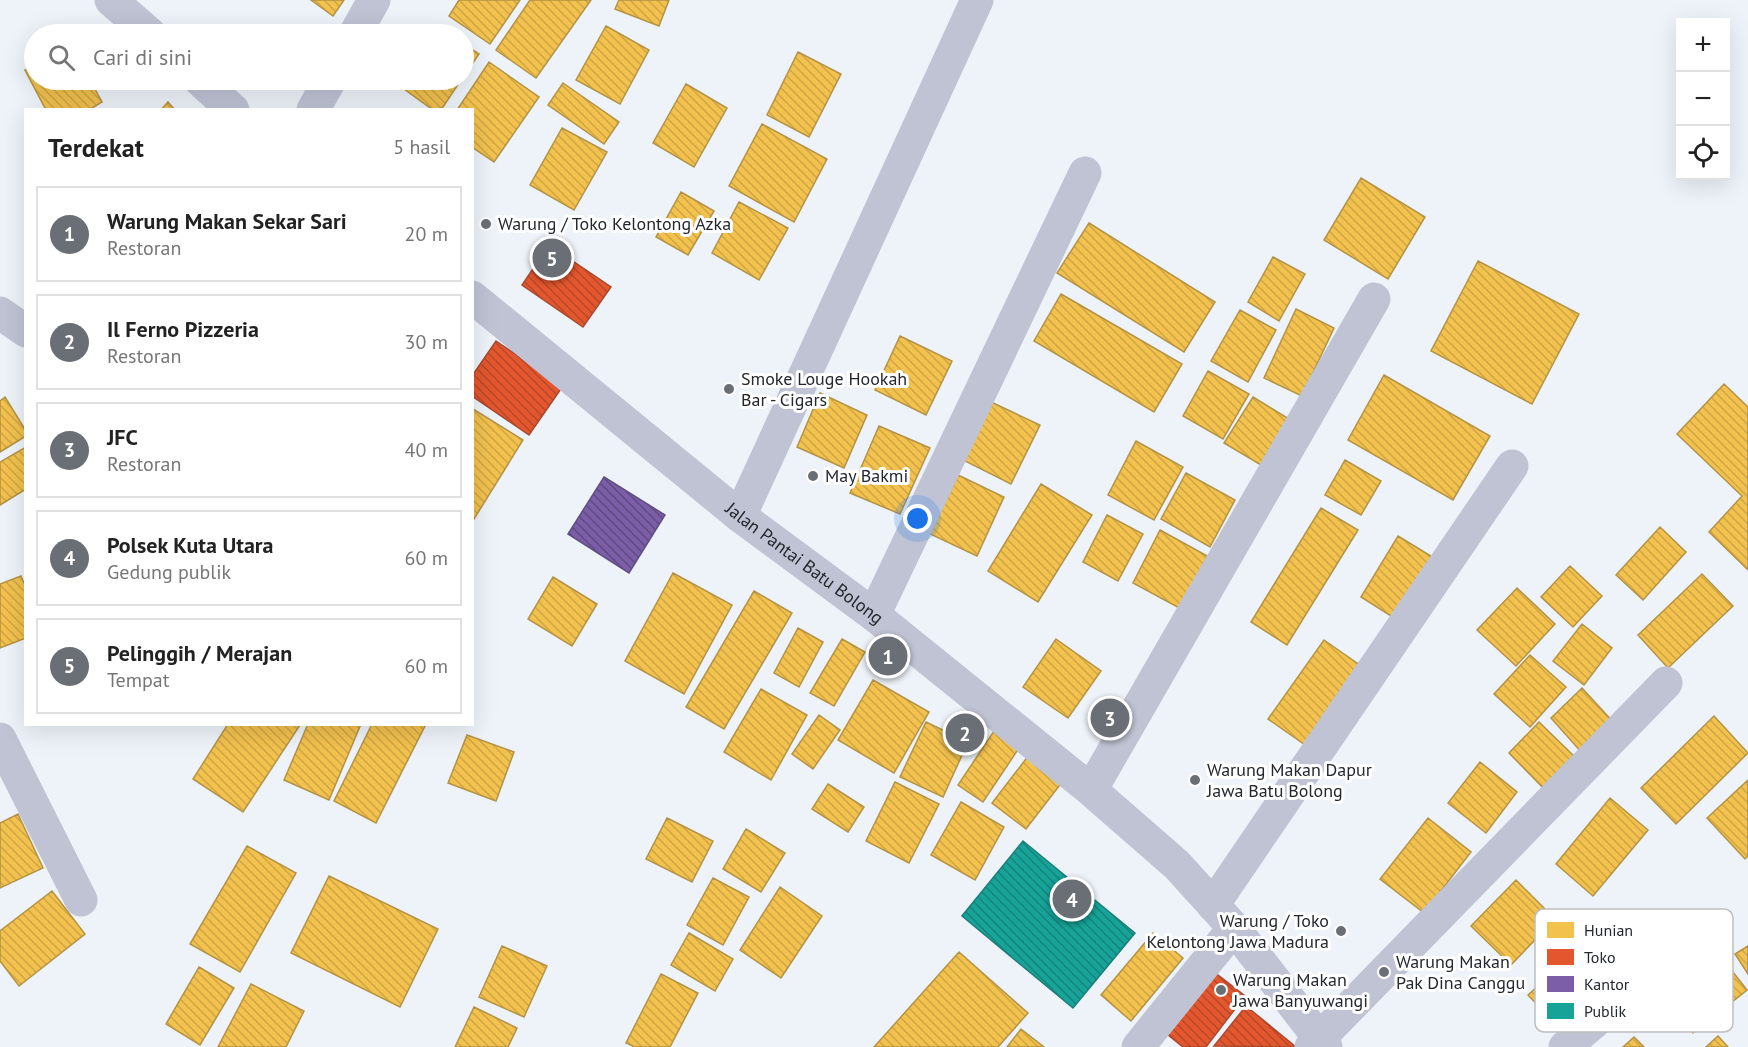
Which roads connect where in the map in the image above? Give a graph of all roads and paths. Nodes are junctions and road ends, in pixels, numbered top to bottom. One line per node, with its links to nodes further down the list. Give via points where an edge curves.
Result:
1 (111, 0): 4 (street)
2 (374, 0): 5 (street)
3 (977, 0): 16 (street)
4 (139, 24)
5 (361, 24)
6 (211, 90): 8 (street)
7 (324, 90): 9 (street)
8 (231, 108)
9 (314, 108)
10 (1085, 173): 17 (street)
11 (1374, 299): 20 (street)
12 (476, 307): 16 (street, Jalan Pantai Batu Bolong)
13 (0, 313): 14 (street)
14 (24, 330)
15 (1512, 466): 22 (street)
16 (740, 516): 17 (street, Jalan Pantai Batu Bolong)
17 (874, 615): 20 (street, Jalan Pantai Batu Bolong)
18 (1666, 683): 24 (street)
19 (0, 739): 21 (street)
20 (1090, 790): 22 (street, Jalan Pantai Batu Bolong, via 1177,865)
21 (81, 900)
22 (1224, 917): 24 (street, Jalan Pantai Batu Bolong); 25 (street)
23 (1583, 1032): 26 (street)
24 (1319, 1044)
25 (1138, 1047)
26 (1565, 1047)

